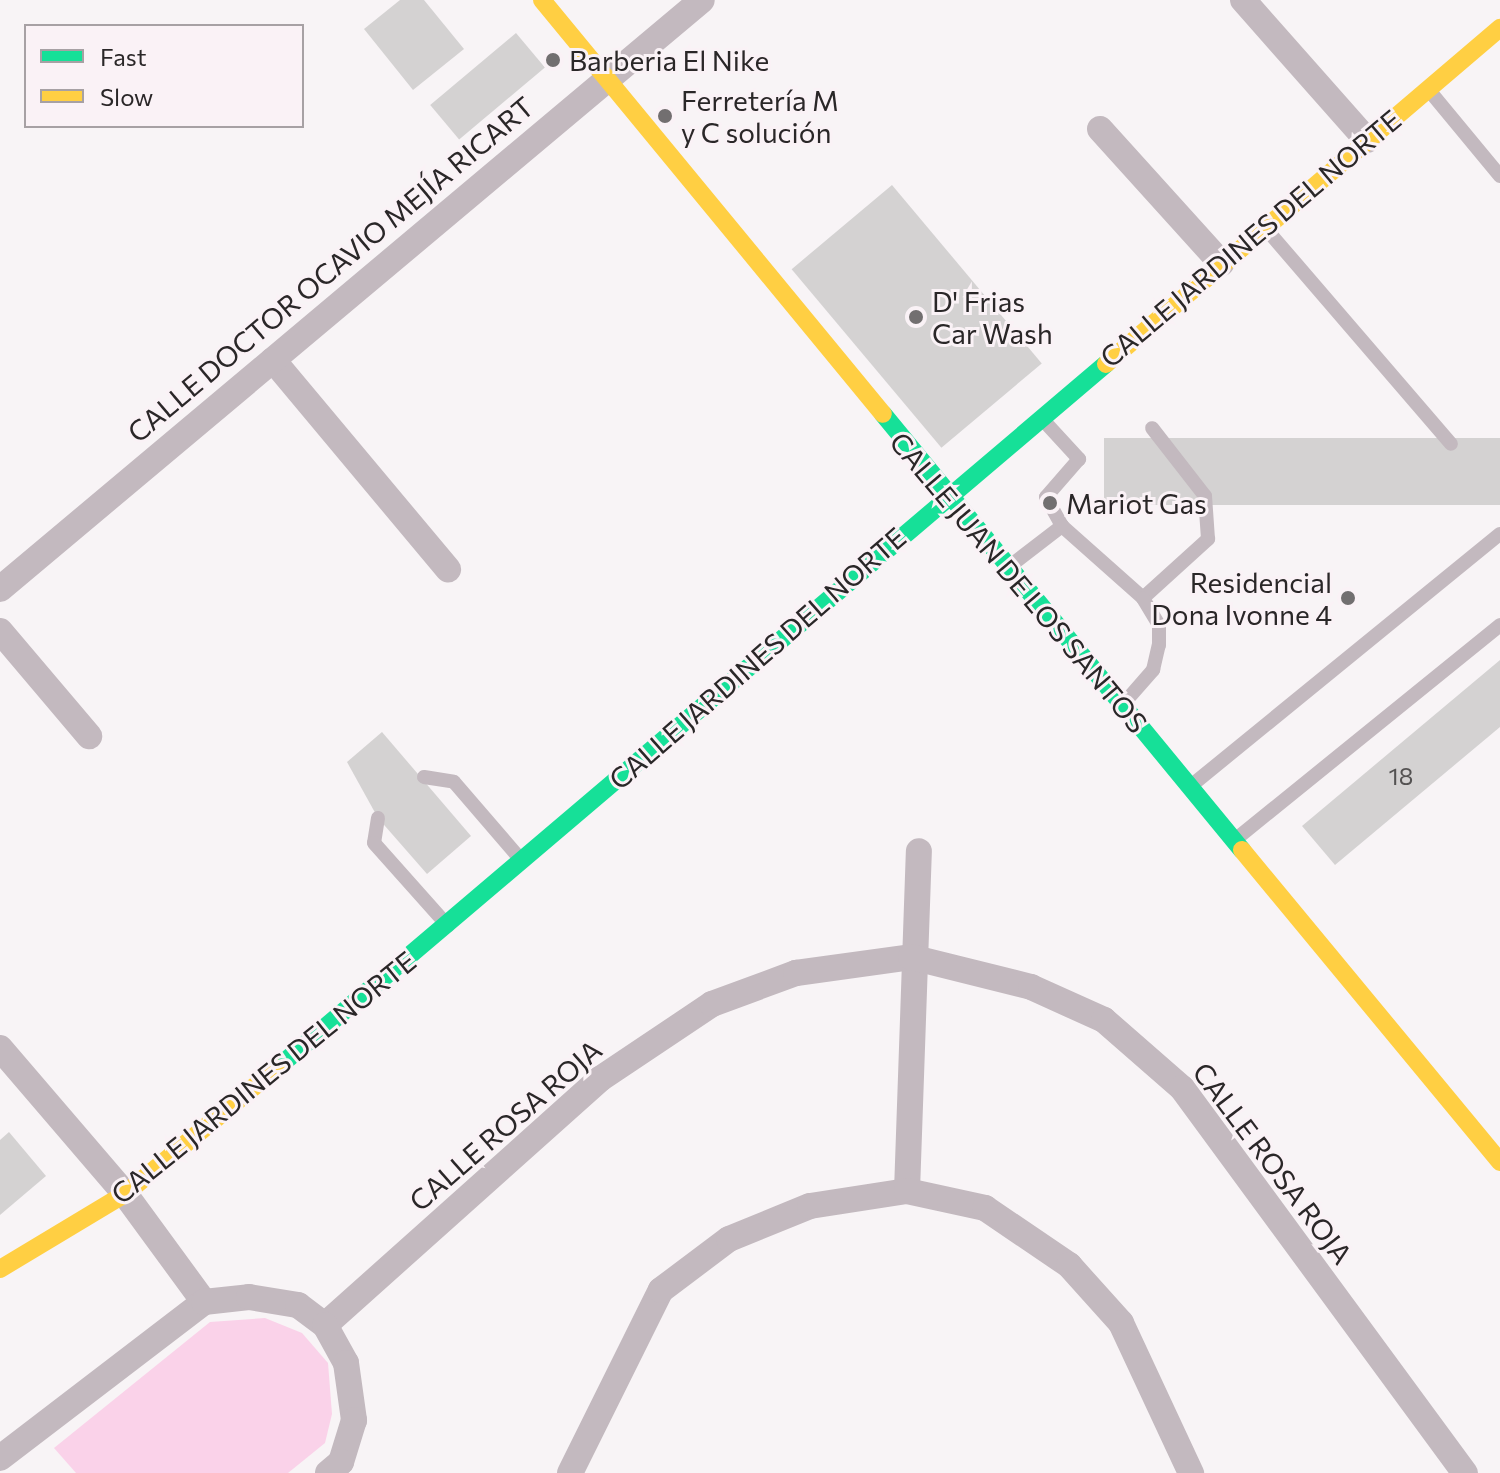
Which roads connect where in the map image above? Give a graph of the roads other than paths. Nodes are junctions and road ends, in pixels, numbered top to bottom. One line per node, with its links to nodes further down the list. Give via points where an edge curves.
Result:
1 (542, 0): 5 (street, CALLE JUAN DE LOS SANTOS)
2 (702, 0): 5 (street, CALLE DOCTOR OCAVIO MEJÍA RICART)
3 (1243, 0): 8 (street)
4 (1500, 28): 6 (street, CALLE JARDINES DEL NORTE)
5 (607, 78): 12 (street, CALLE DOCTOR OCAVIO MEJÍA RICART); 16 (street, CALLE JUAN DE LOS SANTOS)
6 (1428, 89): 8 (street, CALLE JARDINES DEL NORTE); 9 (lane)
7 (1100, 129): 11 (street)
8 (1367, 140): 10 (street, CALLE JARDINES DEL NORTE)
9 (1500, 176)
10 (1264, 227): 11 (street, CALLE JARDINES DEL NORTE); 15 (lane)
11 (1221, 263): 13 (street, CALLE JARDINES DEL NORTE)
12 (273, 360): 19 (street); 21 (street, CALLE DOCTOR OCAVIO MEJÍA RICART)
13 (1040, 416): 16 (street, CALLE JARDINES DEL NORTE); 17 (lane, via 1079,459 1046,497)
14 (1152, 428): 22 (lane, via 1205,496 1209,523 1208,539)
15 (1451, 444)
16 (945, 495): 20 (street, CALLE JUAN DE LOS SANTOS); 32 (street, CALLE JARDINES DEL NORTE)
17 (1062, 526): 20 (lane); 22 (lane)
18 (1500, 534): 28 (lane)
19 (448, 569)
20 (1007, 569): 25 (street, CALLE JUAN DE LOS SANTOS)
21 (0, 589)
22 (1143, 598): 25 (lane, via 1159,625 1159,645 1153,670)
23 (1500, 625): 30 (lane)
24 (0, 631): 26 (street)
25 (1121, 706): 28 (street, CALLE JUAN DE LOS SANTOS)
26 (89, 736)
27 (424, 777): 32 (lane, via 454,782)
28 (1188, 787): 30 (street, CALLE JUAN DE LOS SANTOS)
29 (378, 818): 33 (lane, via 374,843)
30 (1233, 841): 36 (street, CALLE JUAN DE LOS SANTOS)
31 (919, 851): 34 (street)
32 (522, 862): 33 (street, CALLE JARDINES DEL NORTE)
33 (448, 926): 38 (street, CALLE JARDINES DEL NORTE)
34 (911, 957): 37 (street); 41 (street, CALLE ROSA ROJA, via 796,973 712,1004 600,1079); 46 (street, CALLE ROSA ROJA, via 1031,987 1104,1020 1182,1088)
35 (0, 1048): 38 (street)
36 (1500, 1162)
37 (907, 1191): 44 (street, via 797,1212 729,1239 661,1290); 45 (street, via 985,1208 1069,1265 1121,1323)
38 (125, 1194): 39 (street, CALLE JARDINES DEL NORTE); 40 (street)
39 (0, 1269)
40 (204, 1302): 41 (street, via 249,1297 298,1305); 42 (street)
41 (325, 1325): 43 (street, via 346,1363 354,1420)
42 (0, 1458)
43 (340, 1469)
44 (570, 1473)
45 (1191, 1473)
46 (1465, 1473)

